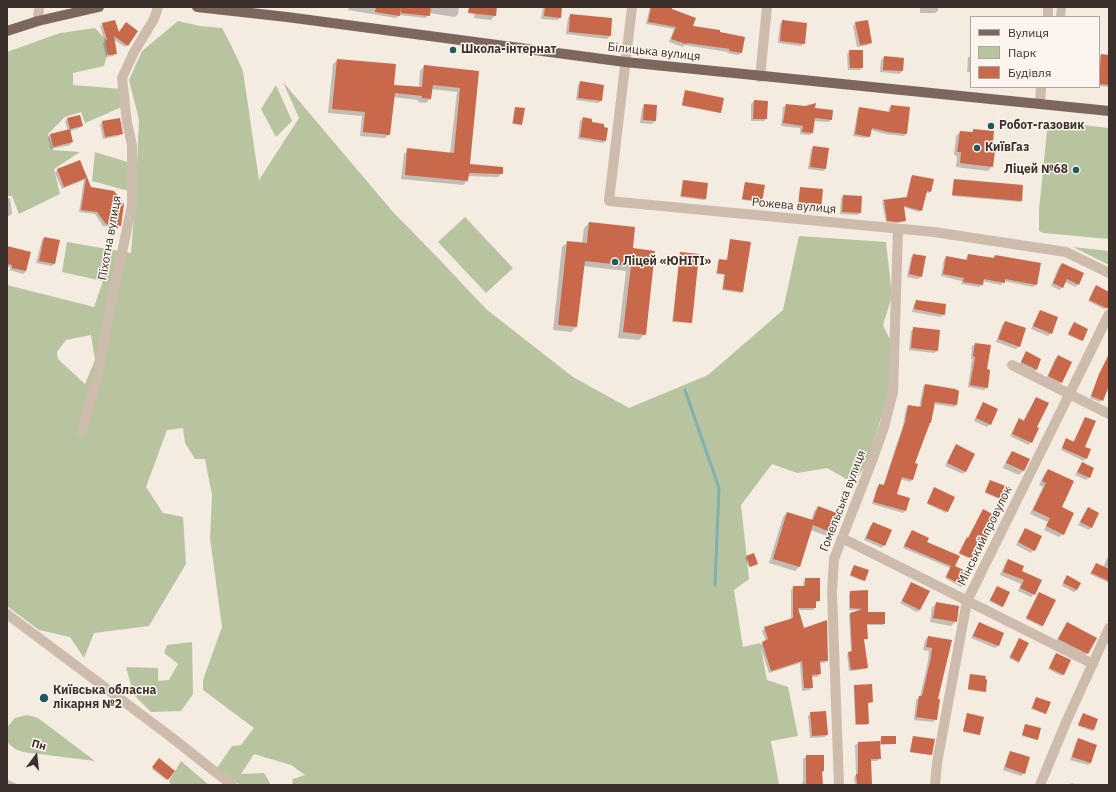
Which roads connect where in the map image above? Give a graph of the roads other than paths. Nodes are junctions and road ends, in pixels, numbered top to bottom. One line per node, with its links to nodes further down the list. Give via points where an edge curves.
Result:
1 (38, 7): 8 (street)
2 (99, 7): 8 (main road)
3 (158, 7): 21 (street, Піхотна вулиця, via 122,78 132,145 132,205 98,374)
4 (197, 7): 7 (main road, Білицька вулиця)
5 (632, 7): 10 (street)
6 (767, 7): 11 (street)
7 (277, 12): 10 (main road, Білицька вулиця)
8 (38, 21): 9 (main road)
9 (7, 31)
10 (625, 62): 11 (main road, Білицька вулиця); 15 (street, Рожева вулиця, via 609,201)
11 (760, 77): 13 (main road, Білицька вулиця)
12 (1041, 88): 13 (street)
13 (1040, 104): 14 (main road, Білицька вулиця)
14 (1109, 111)
15 (898, 229): 16 (street, Рожева вулиця, via 1066,252); 22 (street, Гомельська вулиця, via 893,392 882,434)
16 (1109, 273)
17 (1109, 314): 19 (street, Мінський провулок)
18 (1012, 365): 19 (street)
19 (1069, 393): 20 (street); 23 (street, Мінський провулок)
20 (1109, 414)
21 (82, 431)
22 (842, 538): 23 (street); 28 (street, Гомельська вулиця, via 834,559 832,592)
23 (967, 601): 26 (street); 29 (street, Мінський провулок, via 936,763)
24 (7, 614): 27 (street)
25 (1109, 628): 26 (street)
26 (1093, 664): 30 (street)
27 (232, 785)
28 (839, 785)
29 (935, 785)
30 (1040, 785)

